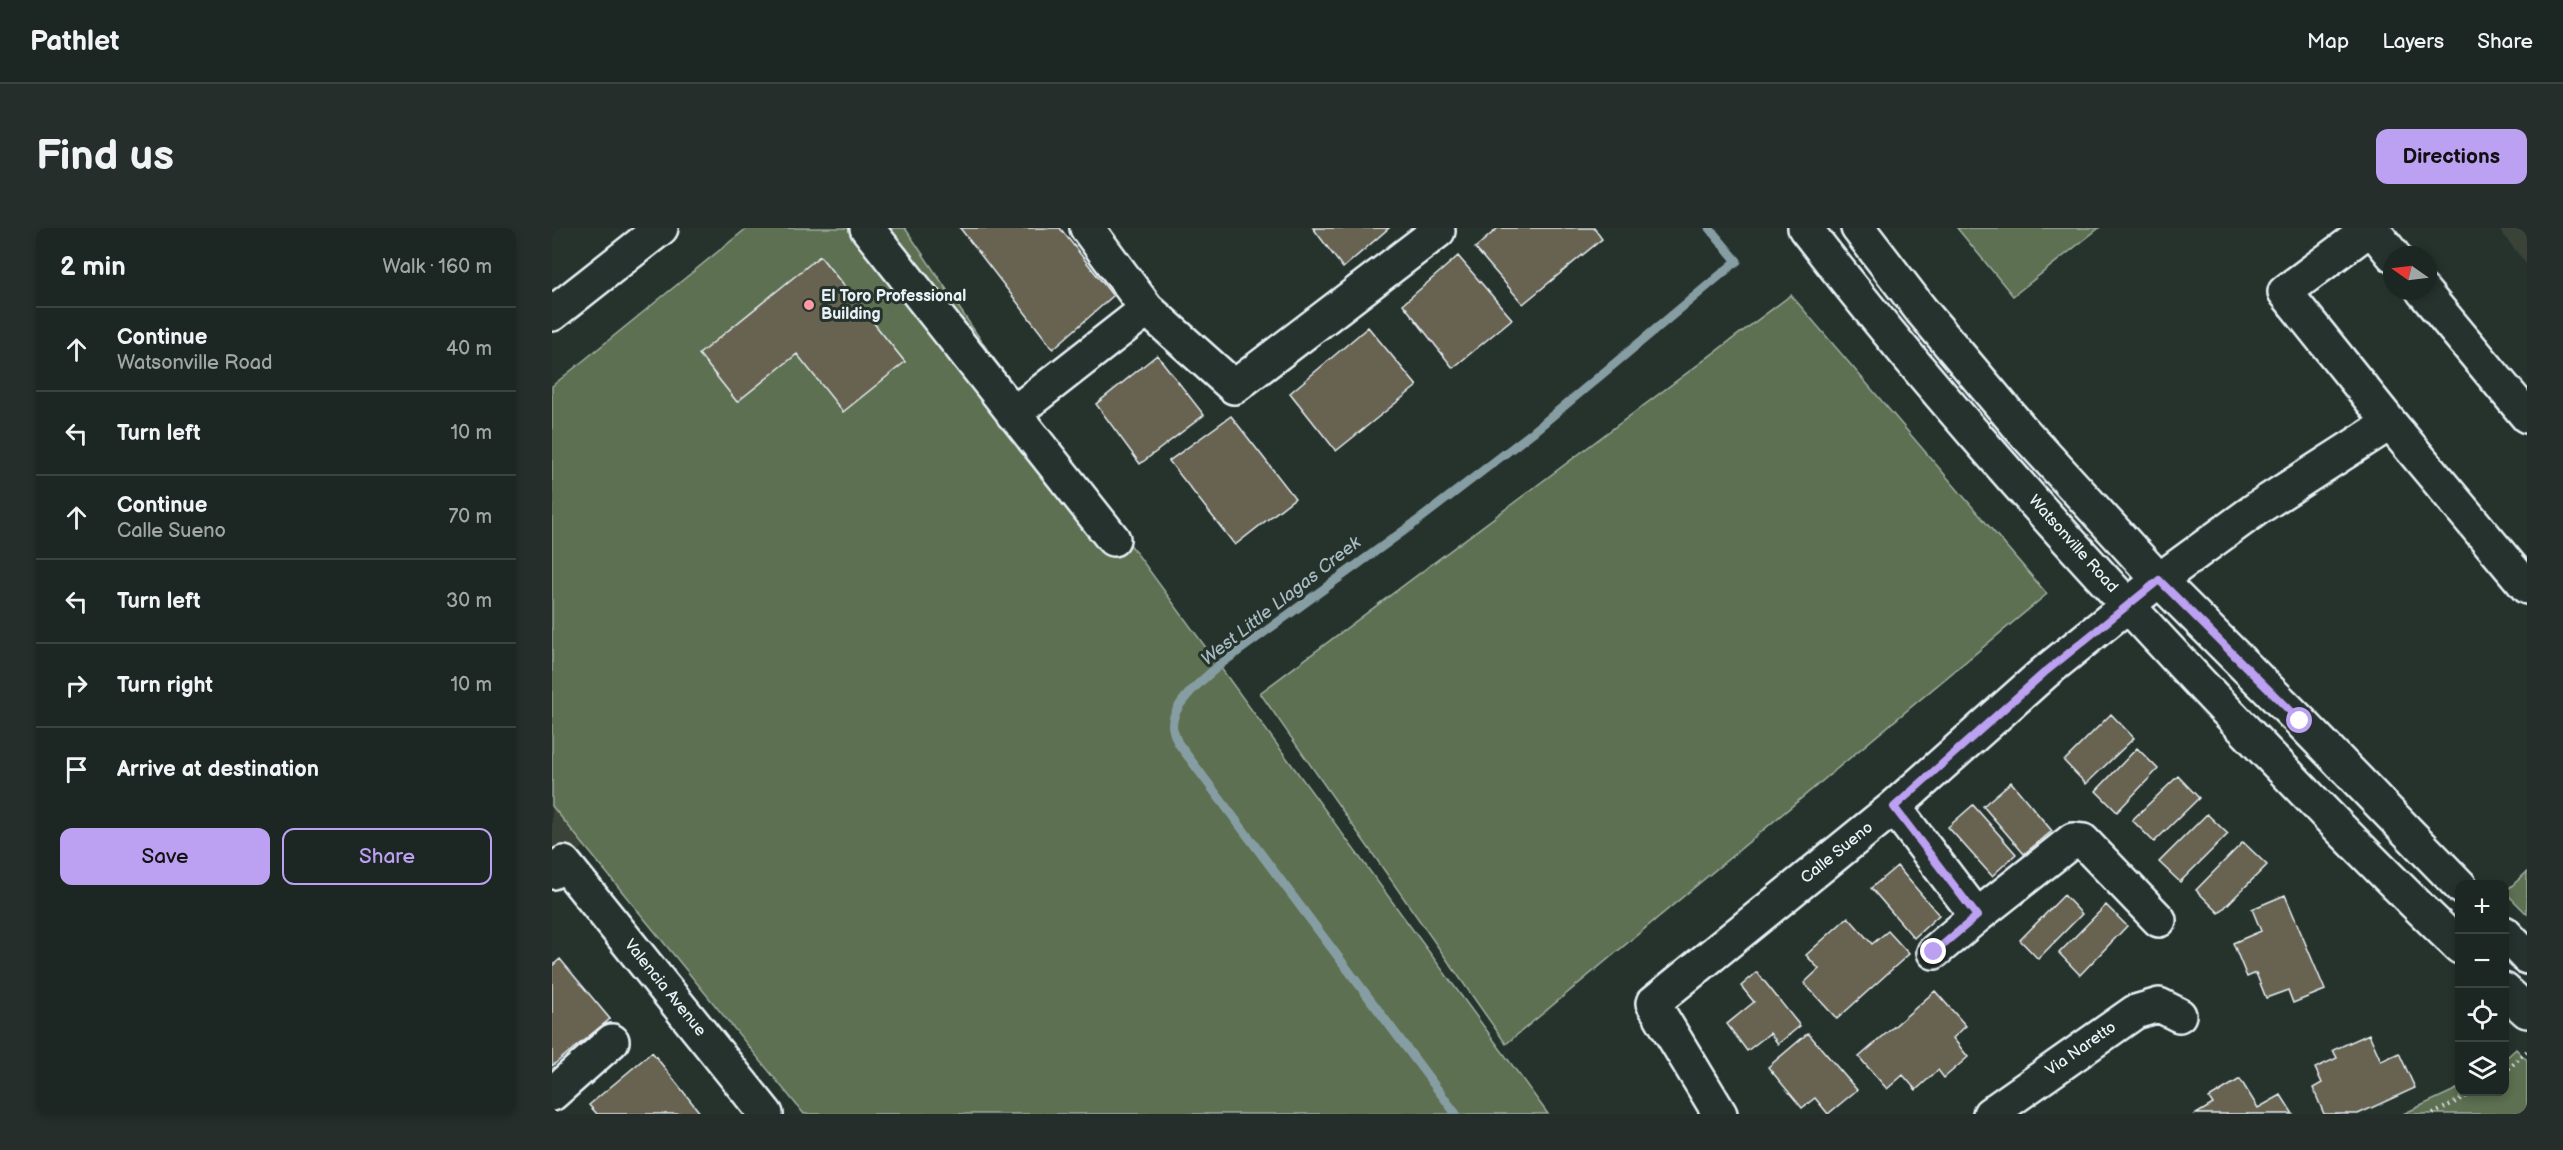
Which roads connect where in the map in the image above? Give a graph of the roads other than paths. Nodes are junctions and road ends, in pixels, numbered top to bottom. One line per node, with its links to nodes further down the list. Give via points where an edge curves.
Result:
1 (661, 228): 11 (main road)
2 (867, 228): 12 (main road)
3 (1087, 228): 10 (main road)
4 (1436, 228): 10 (main road, via 1438,231 1234,387)
5 (1805, 228): 18 (main road, Watsonville Road, via 1961,419)
6 (1858, 228): 16 (main road, via 2021,429)
7 (2371, 228): 8 (main road); 14 (main road, via 2285,292)
8 (2386, 246)
9 (2430, 300): 13 (main road)
10 (1147, 309): 12 (main road)
11 (552, 314)
12 (1013, 414): 15 (main road)
13 (2527, 416)
14 (2390, 423): 16 (main road, Calle Sueno, via 2259,507); 17 (main road)
15 (1113, 539)
16 (2159, 580): 18 (main road, Calle Sueno); 21 (main road)
17 (2527, 587)
18 (2128, 606): 19 (main road, Calle Sueno, via 2044,673); 24 (main road, Watsonville Road)
19 (1894, 807): 22 (main road); 33 (main road, Calle Sueno, via 1653,1003)
20 (558, 867): 32 (main road, Valencia Avenue)
21 (2455, 881)
22 (1977, 916): 23 (main road, via 2073,840 2083,841); 25 (main road)
23 (2159, 920)
24 (2455, 942)
25 (1934, 952)
26 (2509, 994): 27 (main road)
27 (2527, 1011)
28 (2179, 1015): 34 (main road, Via Naretto, via 2159,1005 2135,1012)
29 (612, 1041): 30 (main road)
30 (552, 1095): 31 (main road)
31 (567, 1114)
32 (766, 1114)
33 (1720, 1114)
34 (1990, 1114)

